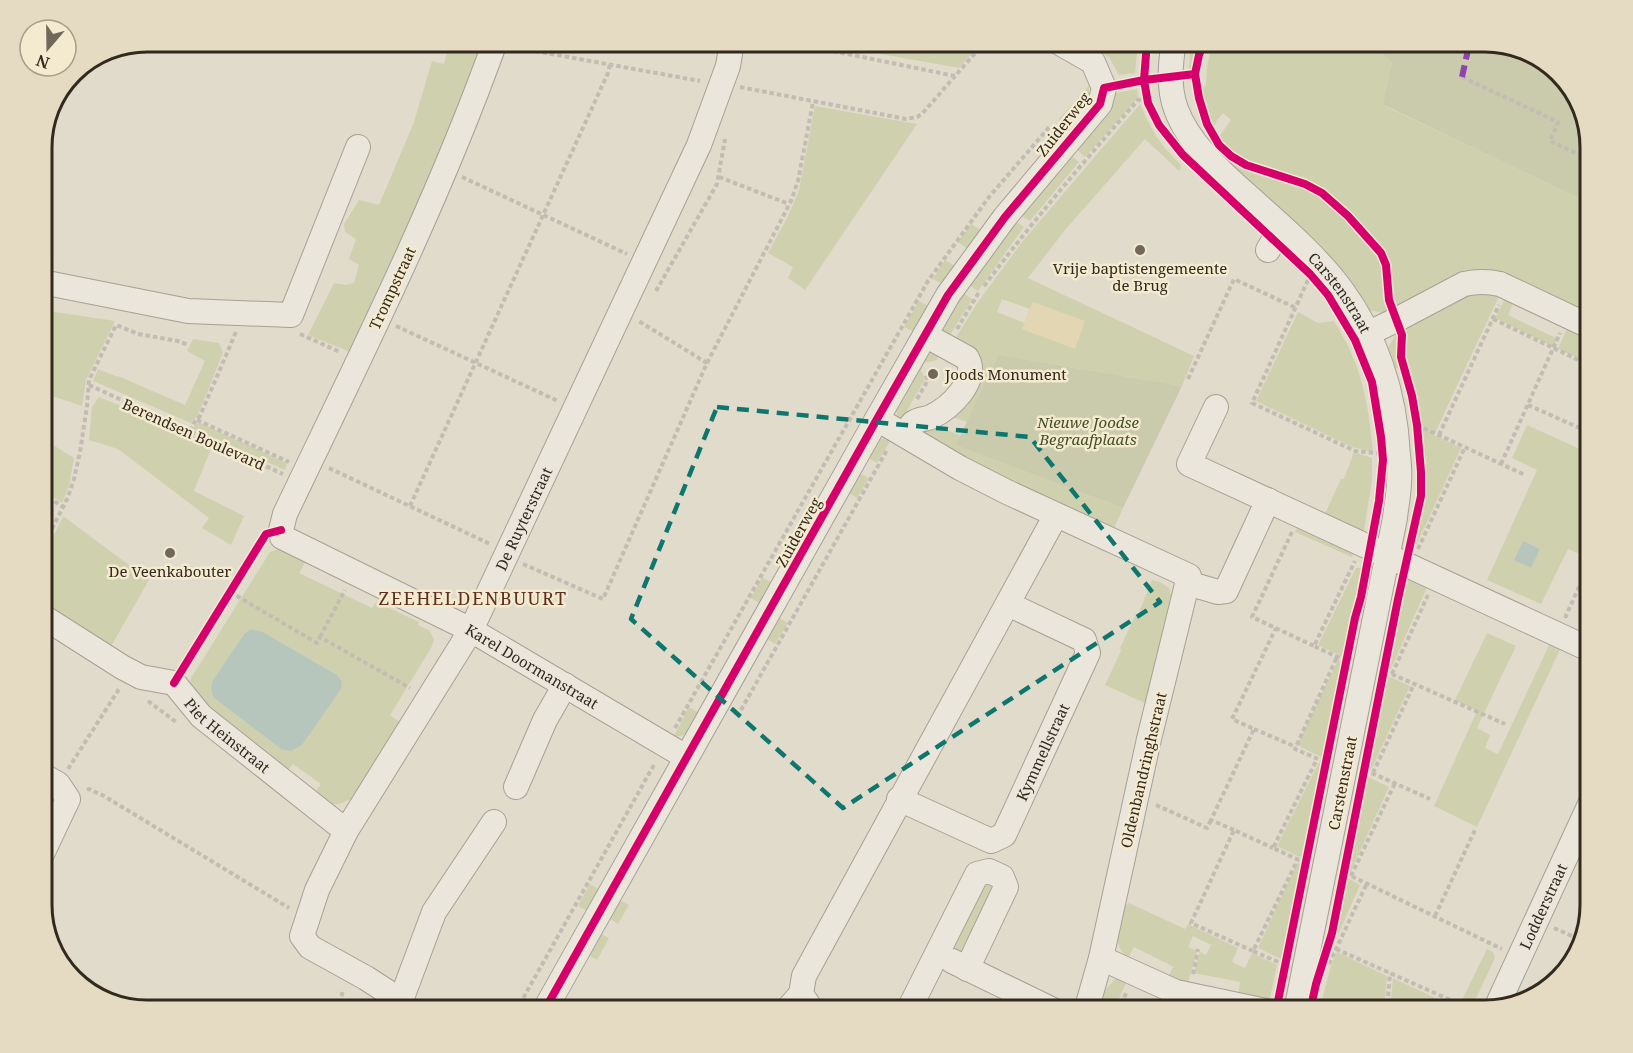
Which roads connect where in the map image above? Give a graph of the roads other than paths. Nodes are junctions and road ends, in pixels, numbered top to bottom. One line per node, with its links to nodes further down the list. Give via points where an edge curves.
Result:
1 (490, 52): 17 (street, Trompstraat, via 445,169)
2 (730, 52): 22 (street, De Ruyterstraat, via 728,85)
3 (1076, 52): 11 (street, Zuiderweg, via 1094,62 1104,88 1100,105 1005,217 948,295)
4 (1172, 52): 6 (street, via 1172,97 1182,123 1222,172)
5 (358, 147): 8 (street, via 291,315 188,311)
6 (1293, 237): 7 (street, via 1274,240); 10 (street, Carstenstraat, via 1341,289)
7 (1269, 250)
8 (53, 284)
9 (1580, 322): 10 (street, via 1508,288 1476,281)
10 (1367, 334): 18 (street, Carstenstraat, via 1386,379 1396,429 1400,481 1395,518)
11 (925, 335): 13 (street, Zuiderweg); 14 (street, via 967,358 970,376 953,401 932,416 914,422)
12 (1216, 407): 15 (street, via 1189,464)
13 (877, 419): 14 (street); 25 (street, Zuiderweg)
14 (905, 435): 16 (street, via 960,468)
15 (1268, 500): 18 (street); 19 (street, via 1226,591)
16 (1056, 515): 19 (street, via 1189,576); 20 (street)
17 (281, 530): 22 (street, Karel Doormanstraat, via 282,537)
18 (1401, 562): 23 (street); 42 (street, Carstenstraat)
19 (1187, 583): 32 (street, Oldenbandringhstraat)
20 (1008, 604): 27 (street); 27 (street, Kymmellstraat, via 1084,640 1088,653 1005,835 991,841)
21 (53, 623): 30 (street, Piet Heinstraat, via 141,677 174,683 201,716)
22 (471, 630): 24 (street, Karel Doormanstraat); 30 (street, De Ruyterstraat)
23 (1580, 645)
24 (565, 685): 25 (street, Karel Doormanstraat); 26 (street)
25 (687, 757): 36 (street, Zuiderweg)
26 (516, 787)
27 (899, 800): 37 (street, via 804,976)
28 (494, 822): 35 (street, via 434,912)
29 (1580, 826): 43 (street, Lodderstraat)
30 (346, 831): 34 (street, De Ruyterstraat, via 317,890 305,928 310,947 366,978)
31 (937, 954): 33 (street); 33 (street, via 977,874 989,871 1002,877 1006,887); 38 (street)
32 (1101, 958): 40 (street, Oldenbandringhstraat); 41 (street, via 1176,992)
33 (967, 969): 39 (street)
34 (393, 1000)
35 (401, 1000)
36 (550, 1000)
37 (802, 1000)
38 (914, 1000)
39 (1032, 1000)
40 (1089, 1000)
41 (1214, 1000)
42 (1299, 1000)
43 (1500, 1000)

